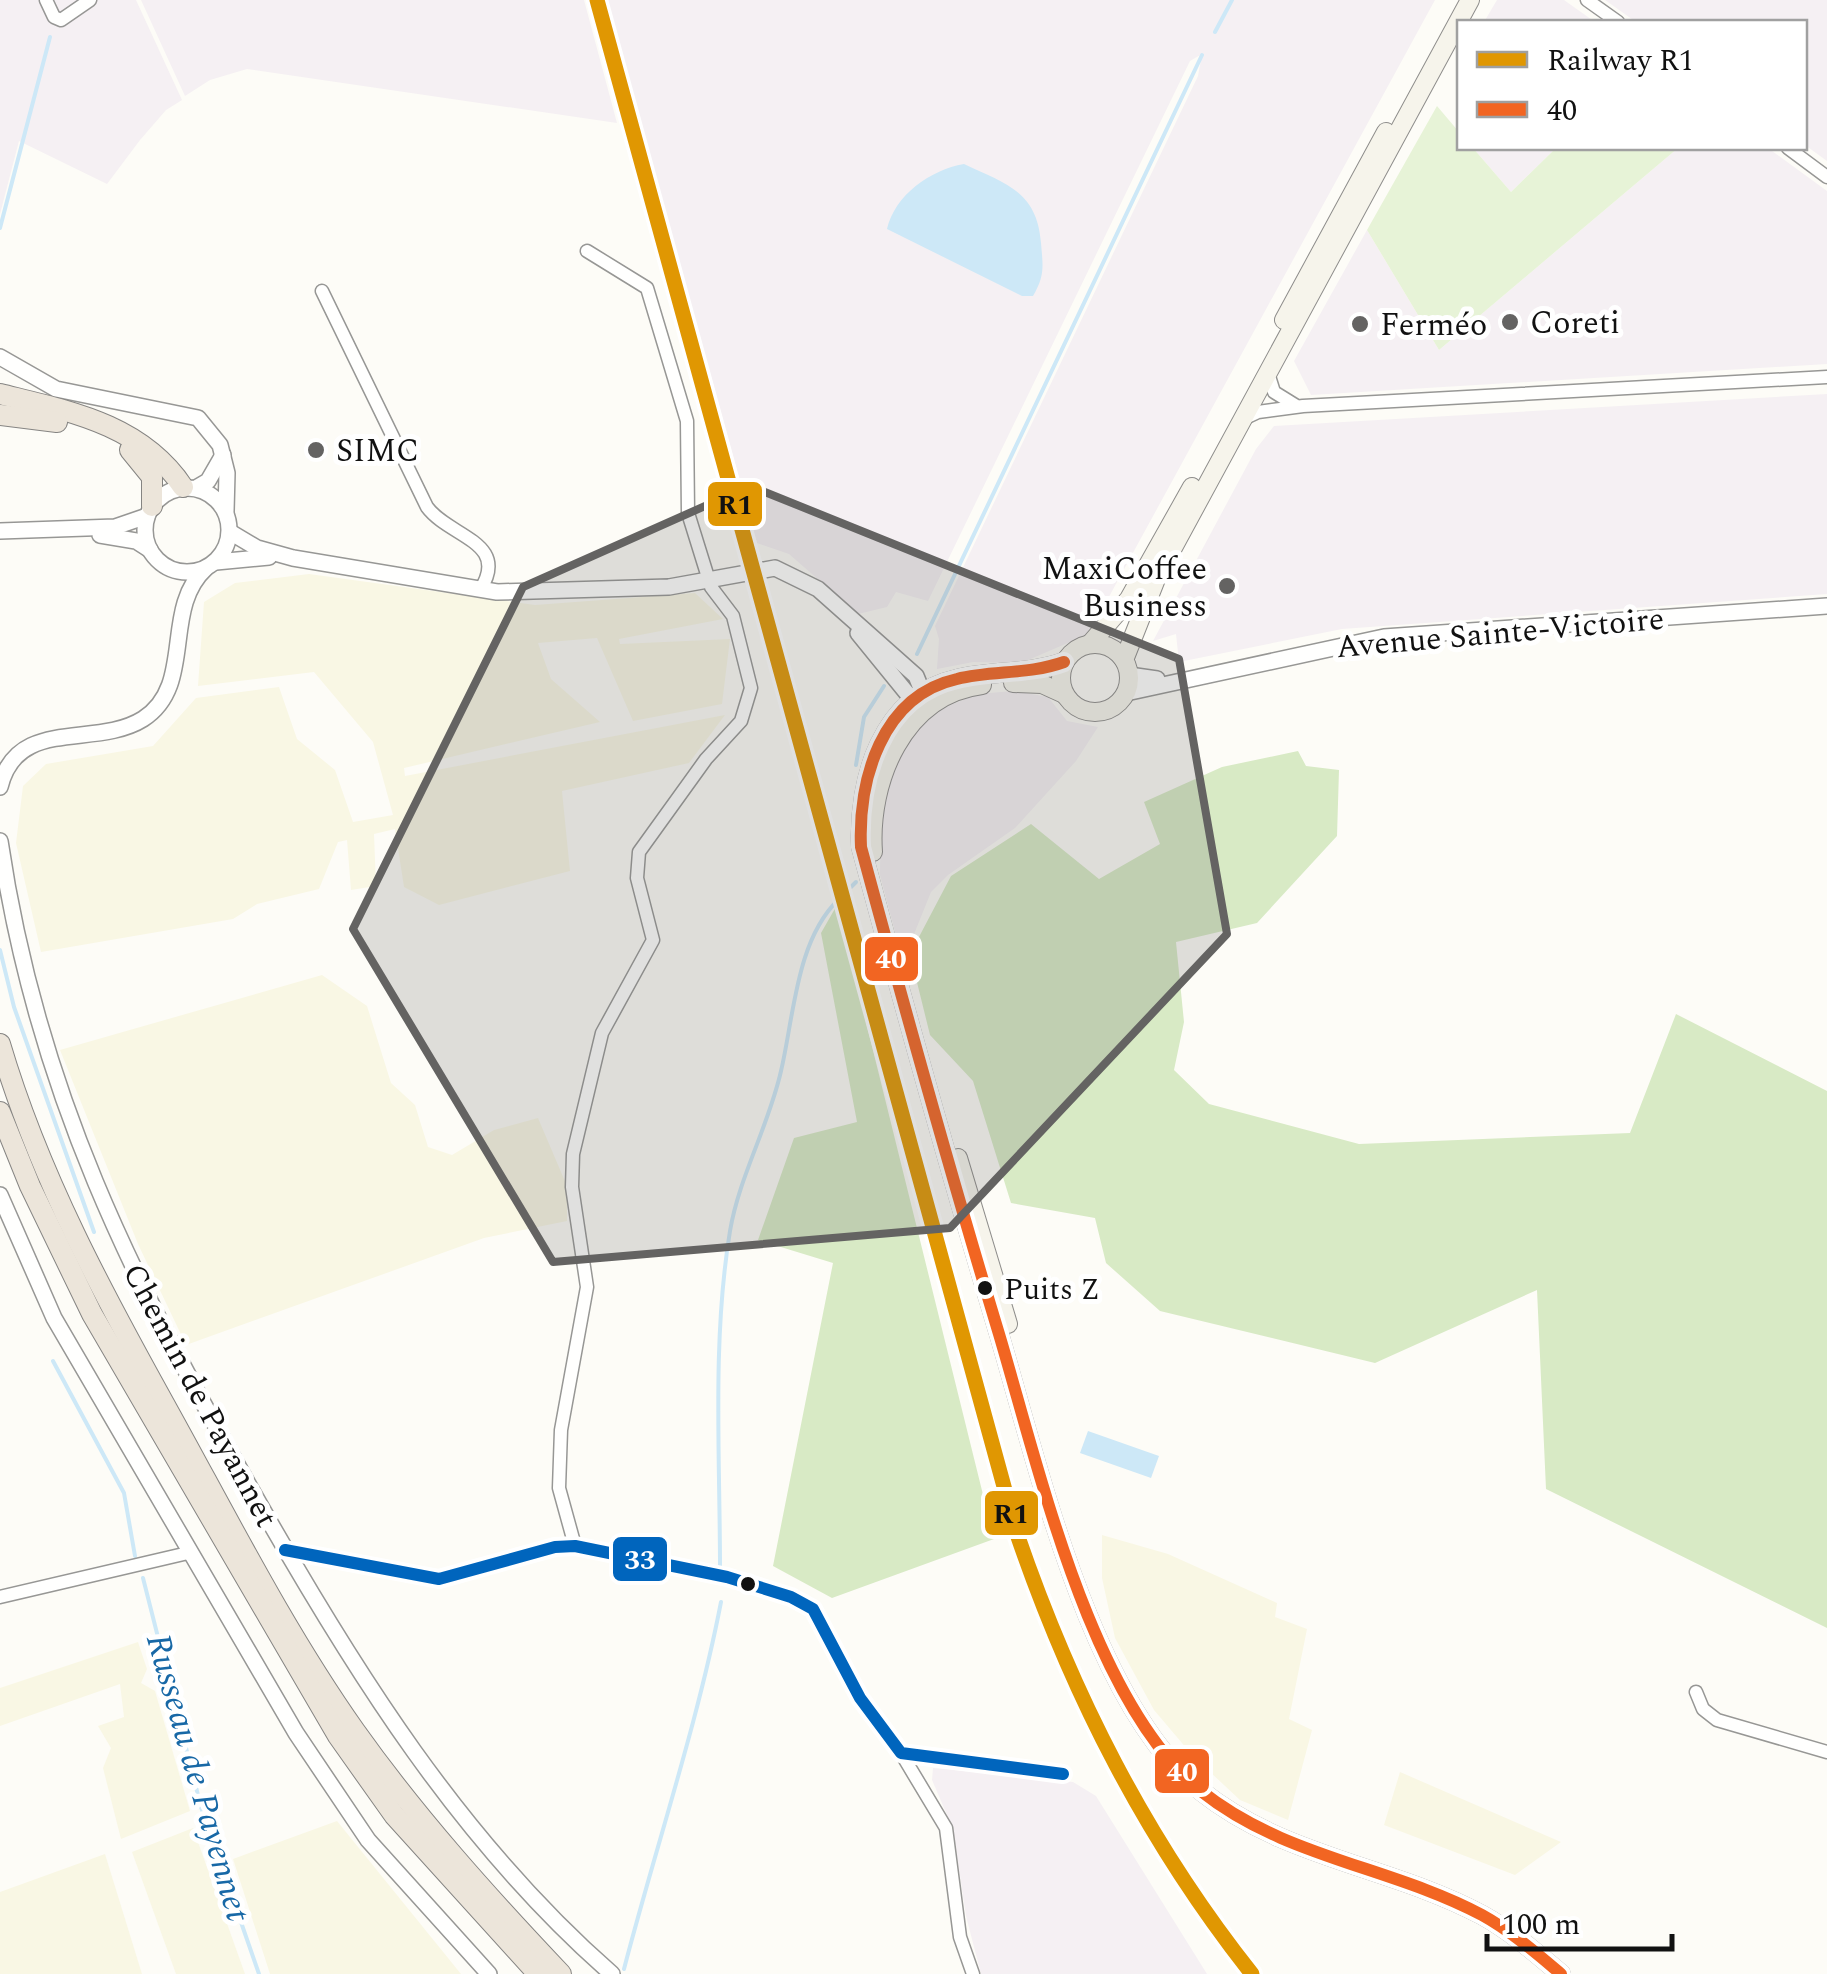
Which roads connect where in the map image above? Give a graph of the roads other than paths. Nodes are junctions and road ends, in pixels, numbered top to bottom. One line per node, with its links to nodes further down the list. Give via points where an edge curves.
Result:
1 (46, 0): 2 (street, via 61,20)
2 (90, 0)
3 (1458, 0): 32 (main road, via 1129,599)
4 (1587, 0): 5 (street)
5 (1615, 20)
6 (1457, 24): 12 (main road)
7 (1791, 150): 8 (street)
8 (1827, 177)
9 (587, 251): 28 (street, via 647,288 684,406 687,507)
10 (322, 291): 29 (street, via 427,507 488,556)
11 (0, 357): 18 (street, via 56,389 198,418)
12 (1268, 373): 15 (street, via 1278,396); 17 (main road)
13 (1827, 378): 15 (street)
14 (0, 394): 19 (highway, via 123,431)
15 (1302, 406): 17 (street)
16 (0, 415): 20 (highway, via 43,418 120,442 152,477)
17 (1243, 420): 34 (main road, via 1156,578)
18 (223, 455): 19 (street, via 208,481); 21 (street)
19 (190, 488): 20 (street); 21 (street, via 212,495)
20 (150, 511): 22 (street, via 115,527); 25 (street)
21 (226, 511): 24 (street)
22 (66, 531): 23 (street); 25 (street, via 116,536)
23 (0, 532)
24 (230, 532): 26 (street); 27 (street)
25 (154, 555): 27 (street, via 177,572); 31 (street)
26 (294, 558): 27 (street); 29 (street)
27 (211, 565): 31 (street, via 188,587)
28 (709, 582): 29 (street, via 630,590); 36 (street, via 775,568 806,580); 44 (street, via 733,616 749,702 640,852 636,878 653,940 602,1034 579,1120 572,1187 587,1287 562,1430 559,1488)
29 (480, 590)
30 (1827, 606): 34 (street, Avenue Sainte-Victoire, via 1384,637 1176,680)
31 (181, 612): 37 (street, via 171,682 153,710 121,728 30,744 10,760)
32 (1090, 644): 33 (main road); 34 (main road, via 1109,647)
33 (1064, 662): 35 (main road); 36 (main road, via 1022,674 961,678)
34 (1126, 676): 35 (main road, via 1114,706 1097,712 1080,709)
35 (1064, 694): 36 (main road, via 1042,684 996,684)
36 (922, 703): 57 (main road, via 888,759 874,803 879,912 988,1249 1090,1618 1126,1702 1201,1790 1266,1834 1482,1915)
37 (0, 787)
38 (0, 841): 45 (street, Chemin de Payannet, via 36,1023 88,1169 143,1292)
39 (0, 1044): 54 (highway, via 46,1173 92,1274 302,1646 412,1807)
40 (0, 1104): 42 (highway)
41 (0, 1112): 42 (highway)
42 (15, 1150): 53 (highway, via 92,1314 338,1736 394,1815)
43 (0, 1195): 46 (street, via 54,1318)
44 (574, 1546): 45 (street, via 439,1579); 50 (street, via 727,1577 804,1602 825,1626 878,1727)
45 (285, 1550): 55 (street, Chemin de Payannet, via 428,1773 530,1892)
46 (188, 1553): 47 (street); 52 (street, via 334,1792 416,1896)
47 (0, 1597)
48 (1696, 1692): 49 (street, via 1717,1720)
49 (1827, 1752)
50 (901, 1753): 51 (street); 56 (street, via 946,1828 957,1916)
51 (1064, 1774)
52 (490, 1974)
53 (538, 1974)
54 (561, 1974)
55 (612, 1974)
56 (973, 1974)
57 (1561, 1974)

